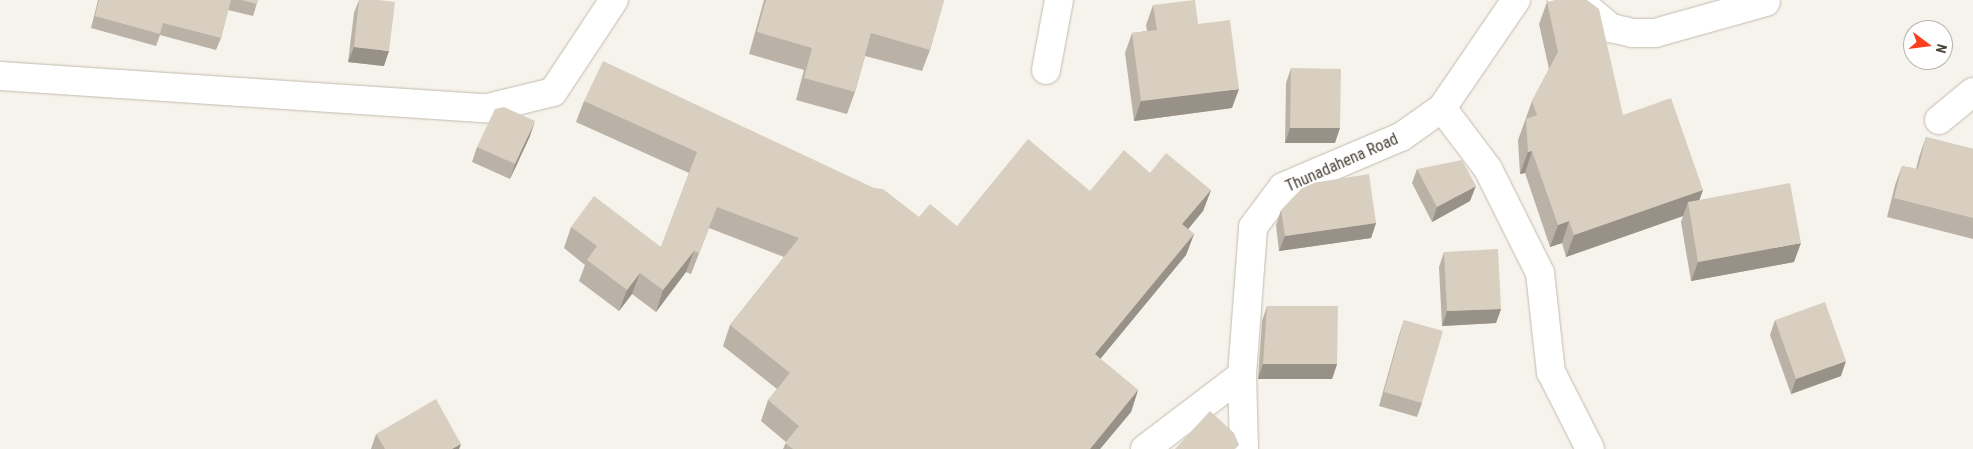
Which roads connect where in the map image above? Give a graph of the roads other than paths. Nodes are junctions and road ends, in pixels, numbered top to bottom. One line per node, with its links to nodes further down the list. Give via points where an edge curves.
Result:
1 (614, 0): 7 (street, via 588,61 553,92 488,108)
2 (1059, 0): 6 (street)
3 (1516, 0): 9 (street, Thunadahena Road)
4 (1562, 0): 5 (street, via 1586,7 1610,28 1632,33 1655,33)
5 (1766, 2)
6 (1046, 70)
7 (0, 76)
8 (1973, 92): 10 (street)
9 (1442, 108): 11 (street, Thunadahena Road, via 1401,137 1283,187 1276,193 1253,227); 14 (street, via 1488,169 1540,273 1551,372)
10 (1939, 120)
11 (1242, 375): 12 (street); 13 (street, Thunadahena Road)
12 (1145, 449)
13 (1244, 449)
14 (1590, 449)

